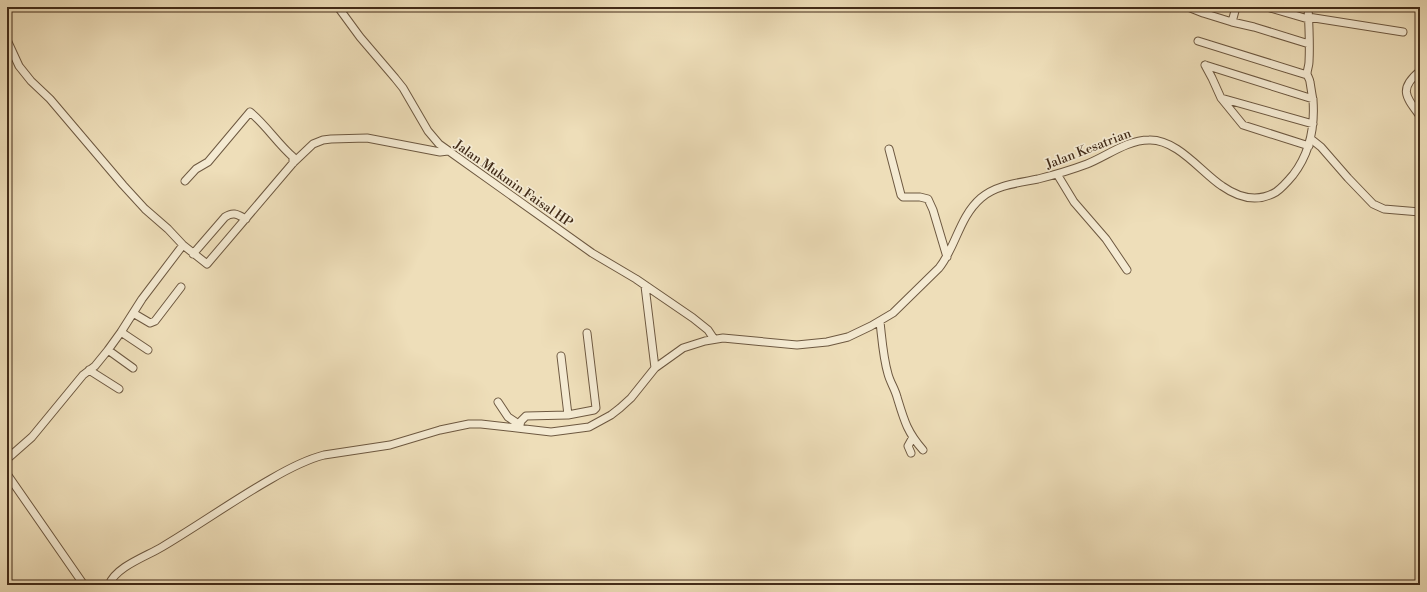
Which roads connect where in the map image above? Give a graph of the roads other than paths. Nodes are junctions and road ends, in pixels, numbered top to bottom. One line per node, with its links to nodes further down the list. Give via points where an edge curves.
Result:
1 (338, 7): 22 (street, Jalan Mukmin Faisal HP, via 395,78 431,136)
2 (1188, 7): 6 (street)
3 (1236, 7): 8 (street)
4 (1267, 7): 7 (street)
5 (1308, 7): 7 (street, Jalan Kesatrian)
6 (1204, 10): 8 (street)
7 (1308, 18): 9 (street); 12 (street, Jalan Kesatrian)
8 (1232, 22): 12 (street)
9 (1403, 32)
10 (7, 40): 28 (street, via 31,81 50,99 131,194)
11 (1198, 41): 14 (street)
12 (1309, 44): 14 (street, Jalan Kesatrian)
13 (1420, 71): 17 (street, via 1409,81 1406,92 1407,98)
14 (1307, 75): 16 (street, Jalan Kesatrian)
15 (1221, 98): 16 (street, via 1205,65); 19 (street); 20 (street, via 1243,125)
16 (1313, 99): 19 (street, Jalan Kesatrian)
17 (1417, 106): 18 (street)
18 (1420, 116)
19 (1313, 124): 20 (street, Jalan Kesatrian)
20 (1310, 142): 24 (street, Jalan Kesatrian, via 1302,161 1285,185 1270,195 1256,199 1235,194 1178,150 1153,140 1133,142 1087,164); 26 (street, via 1321,147 1373,204 1384,209)
21 (889, 149): 30 (street, via 901,195 928,199)
22 (448, 151): 23 (street, via 440,152 367,138 331,139 313,144); 32 (street, Jalan Mukmin Faisal HP, via 592,253)
23 (293, 163): 25 (street, via 292,157 250,112 208,162 196,168); 27 (street)
24 (1057, 174): 30 (street, Jalan Kesatrian, via 1000,187 981,198 966,217); 31 (street, via 1074,202 1106,239)
25 (186, 181)
26 (1420, 212)
27 (246, 219): 29 (street, via 232,213 225,217); 29 (street, via 207,264)
28 (183, 246): 29 (street); 34 (street)
29 (194, 254)
30 (946, 257): 35 (street, Jalan Kesatrian, via 939,268 908,299)
31 (1127, 270)
32 (645, 286): 38 (street, Jalan Mukmin Faisal HP, via 704,326); 43 (street)
33 (181, 287): 34 (street, via 155,321 150,323)
34 (133, 313): 36 (street)
35 (880, 322): 38 (street, Jalan Kesatrian, via 848,337 827,342 797,345 732,338); 49 (street, via 887,372)
36 (121, 332): 39 (street); 40 (street)
37 (587, 333): 47 (street, via 596,408)
38 (714, 339): 43 (street, Jalan Kesatrian, via 683,348)
39 (108, 350): 42 (street); 44 (street)
40 (148, 350)
41 (561, 356): 47 (street)
42 (133, 368)
43 (655, 368): 48 (street, Jalan Kesatrian, via 620,408 589,427 551,432)
44 (89, 370): 45 (street); 52 (street, via 32,437)
45 (119, 389)
46 (498, 402): 48 (street, via 508,417)
47 (568, 415): 48 (street, via 526,416)
48 (519, 426): 55 (street, Jalan Kesatrian, via 469,424 390,445 314,457 296,464 246,493 121,570)
49 (913, 437): 50 (street); 51 (street, via 908,446)
50 (923, 450)
51 (911, 454)
52 (7, 459)
53 (7, 474): 54 (street)
54 (84, 585)
55 (109, 585)

